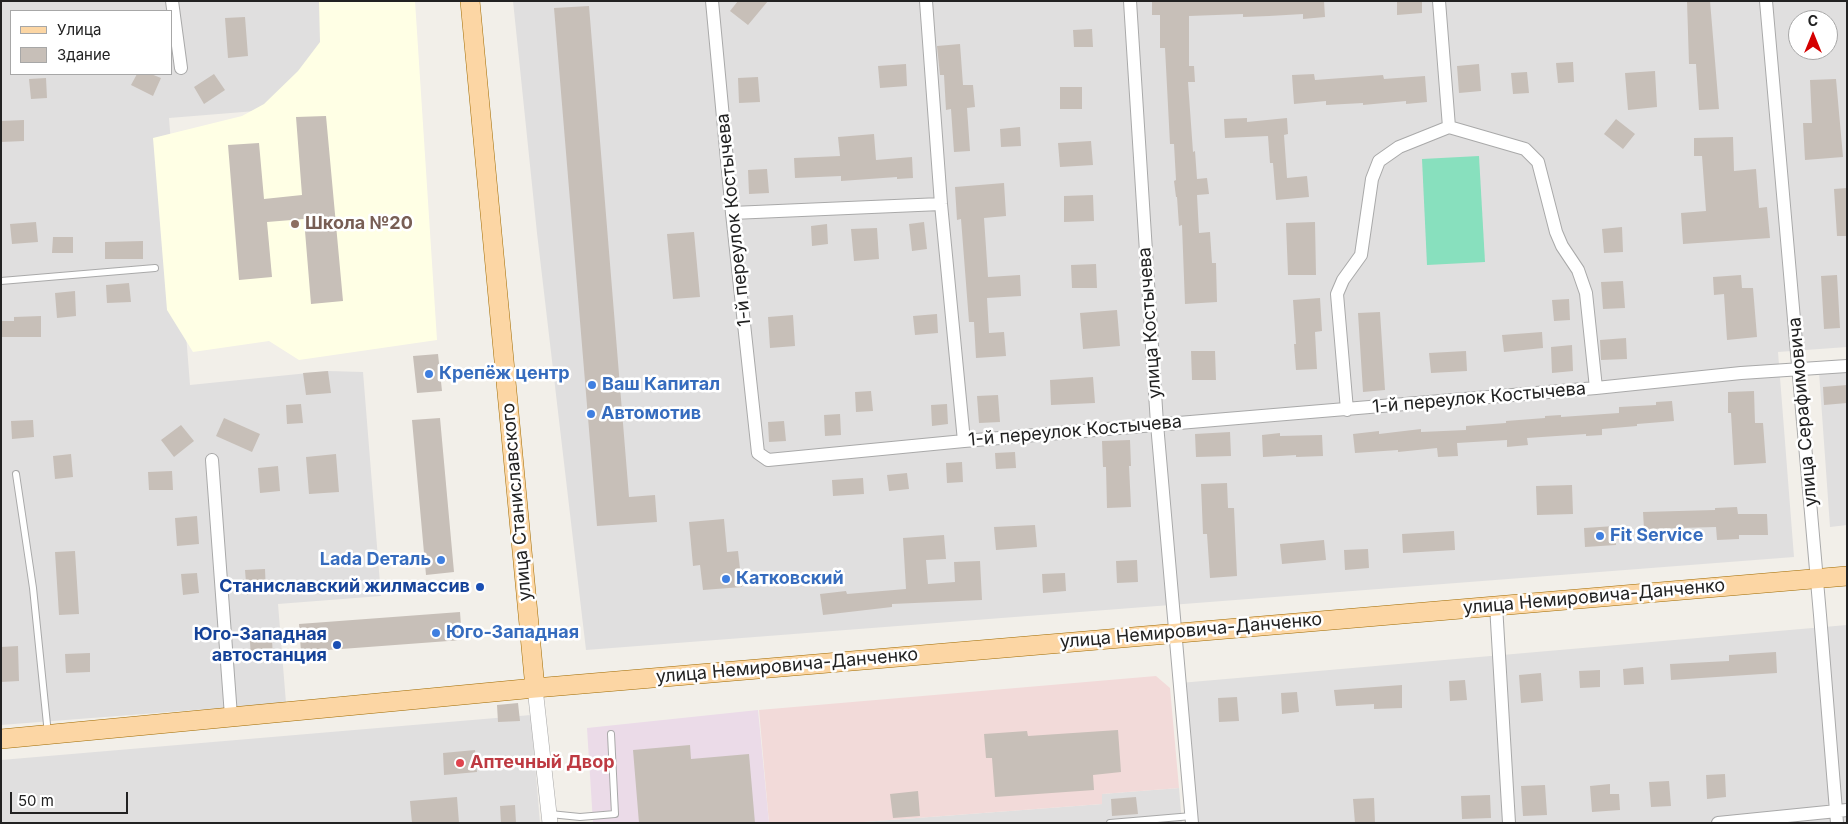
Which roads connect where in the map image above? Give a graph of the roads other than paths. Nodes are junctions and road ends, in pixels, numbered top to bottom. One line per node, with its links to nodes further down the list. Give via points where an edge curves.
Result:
1 (172, 1): 8 (street)
2 (470, 1): 26 (main road, улица Станиславского)
3 (712, 1): 11 (street, 1-й переулок Костычева)
4 (926, 1): 10 (street)
5 (1130, 1): 18 (street, улица Костычева)
6 (1439, 1): 9 (street)
7 (1766, 1): 15 (street, улица Серафимовича)
8 (181, 68)
9 (1450, 127): 16 (street, via 1525,149 1538,162 1556,232 1578,270 1586,293); 17 (street, via 1399,147 1379,161 1372,179 1361,255 1337,294)
10 (940, 204): 11 (street); 19 (street)
11 (732, 213): 19 (street, 1-й переулок Костычева, via 758,453 768,460)
12 (155, 268): 13 (lane)
13 (1, 281)
14 (1847, 366): 15 (street, 1-й переулок Костычева)
15 (1799, 368): 16 (street, 1-й переулок Костычева); 23 (street, улица Серафимовича)
16 (1596, 388): 17 (street, 1-й переулок Костычева)
17 (1347, 410): 18 (street, 1-й переулок Костычева)
18 (1157, 424): 19 (street, 1-й переулок Костычева); 25 (street, улица Костычева)
19 (964, 441)
20 (212, 460): 27 (street)
21 (16, 474): 29 (lane, via 33,588)
22 (1847, 576): 23 (main road, улица Немировича-Данченко)
23 (1817, 579): 24 (main road, улица Немировича-Данченко); 31 (street, улица Серафимовича)
24 (1496, 605): 25 (main road, улица Немировича-Данченко); 35 (street)
25 (1176, 632): 26 (main road, улица Немировича-Данченко); 33 (street, улица Костычева)
26 (535, 688): 27 (main road, улица Немировича-Данченко); 32 (street, улица Станиславского)
27 (232, 716): 29 (main road, улица Немировича-Данченко)
28 (611, 734): 32 (lane, via 615,814)
29 (48, 735): 30 (main road, улица Немировича-Данченко)
30 (1, 739)
31 (1840, 814): 36 (street)
32 (549, 819)
33 (1192, 820): 34 (lane)
34 (1110, 823)
35 (1509, 823)
36 (1718, 823)

